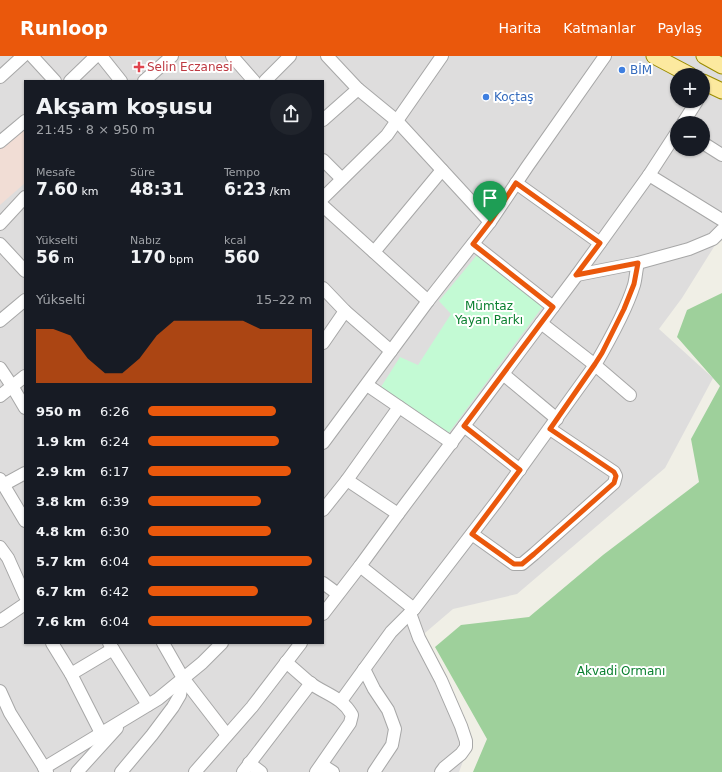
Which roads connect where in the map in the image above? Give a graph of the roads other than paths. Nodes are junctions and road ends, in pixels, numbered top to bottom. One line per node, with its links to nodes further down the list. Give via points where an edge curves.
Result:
1 (23, 56): 15 (street)
2 (32, 56): 16 (street)
3 (96, 56): 17 (street)
4 (101, 56): 18 (street)
5 (172, 56): 19 (street)
6 (232, 56): 20 (street)
7 (290, 56): 21 (street)
8 (327, 56): 23 (street)
9 (442, 56): 26 (street)
10 (605, 56): 36 (street)
11 (654, 56): 14 (main road)
12 (704, 56): 13 (main road)
13 (722, 66)
14 (677, 68)
15 (0, 77)
16 (54, 80)
17 (71, 80)
18 (120, 80)
19 (148, 80)
20 (253, 80)
21 (266, 80)
22 (710, 87): 24 (main road)
23 (358, 89): 25 (street); 26 (street)
24 (722, 91)
25 (324, 119)
26 (398, 121): 33 (street); 35 (street)
27 (24, 122): 28 (street)
28 (0, 142)
29 (670, 143): 34 (street)
30 (710, 147): 31 (street)
31 (722, 155)
32 (324, 161): 35 (street)
33 (442, 170): 41 (street); 47 (street)
34 (649, 175): 40 (street); 44 (street)
35 (342, 179): 37 (street)
36 (516, 183): 41 (street); 44 (street)
37 (324, 197)
38 (24, 199): 42 (street)
39 (324, 207): 47 (street)
40 (722, 220)
41 (490, 222): 46 (street)
42 (0, 224)
43 (722, 230): 48 (street, via 713,239 689,249)
44 (600, 243): 50 (street)
45 (0, 244): 49 (street)
46 (473, 244): 53 (street); 54 (street)
47 (374, 252): 53 (street)
48 (638, 263): 50 (street); 60 (street, via 634,284 624,309)
49 (24, 270)
50 (576, 275): 54 (street)
51 (324, 289): 55 (street)
52 (24, 301): 56 (street)
53 (428, 301): 59 (street)
54 (553, 307): 57 (street)
55 (346, 311): 58 (street); 59 (street)
56 (0, 321)
57 (541, 323): 60 (street); 62 (street)
58 (324, 343)
59 (391, 351): 64 (street)
60 (595, 364): 66 (street); 70 (street)
61 (0, 368): 65 (street)
62 (503, 374): 70 (street); 71 (street)
63 (24, 377): 65 (street)
64 (367, 385): 69 (street); 72 (street)
65 (12, 386): 67 (street); 68 (street)
66 (630, 395)
67 (0, 396)
68 (24, 406)
69 (399, 407): 73 (street); 76 (street)
70 (553, 424): 74 (street); 81 (street, via 614,472 614,483 522,564 514,564)
71 (464, 426): 73 (street); 74 (street)
72 (324, 439)
73 (452, 443): 79 (street)
74 (520, 470): 81 (street)
75 (24, 473): 77 (street)
76 (347, 480): 78 (street); 79 (street)
77 (2, 482): 80 (street)
78 (324, 509)
79 (398, 514): 83 (street)
80 (24, 520)
81 (472, 534): 88 (street)
82 (0, 547): 85 (street, via 8,558)
83 (360, 566): 86 (street); 88 (street)
84 (324, 584): 86 (street)
85 (24, 594)
86 (338, 594): 89 (street)
87 (24, 605): 90 (street)
88 (412, 611): 97 (street, via 391,632); 117 (street, via 419,638 466,741 466,747 461,754)
89 (324, 613)
90 (0, 621)
91 (53, 644): 98 (street)
92 (164, 644): 99 (street)
93 (221, 644): 99 (street)
94 (300, 644): 96 (street)
95 (111, 646): 98 (street); 103 (street)
96 (286, 662): 100 (street); 107 (street)
97 (364, 669): 102 (street); 116 (street, via 388,710 395,729 392,745)
98 (72, 674): 106 (street)
99 (183, 678): 103 (street); 107 (street); 112 (street, via 180,695 173,707)
100 (311, 683): 102 (street); 108 (street)
101 (0, 691): 104 (street)
102 (341, 701): 109 (street, via 352,715 350,723)
103 (148, 705): 105 (street)
104 (5, 716): 110 (street)
105 (125, 719): 106 (street); 111 (street)
106 (101, 733): 110 (street)
107 (227, 735): 113 (street)
108 (246, 768): 114 (street)
109 (319, 768): 115 (street)
110 (46, 770)
111 (77, 772)
112 (121, 772)
113 (195, 772)
114 (261, 772)
115 (333, 772)
116 (374, 772)
117 (441, 772)

